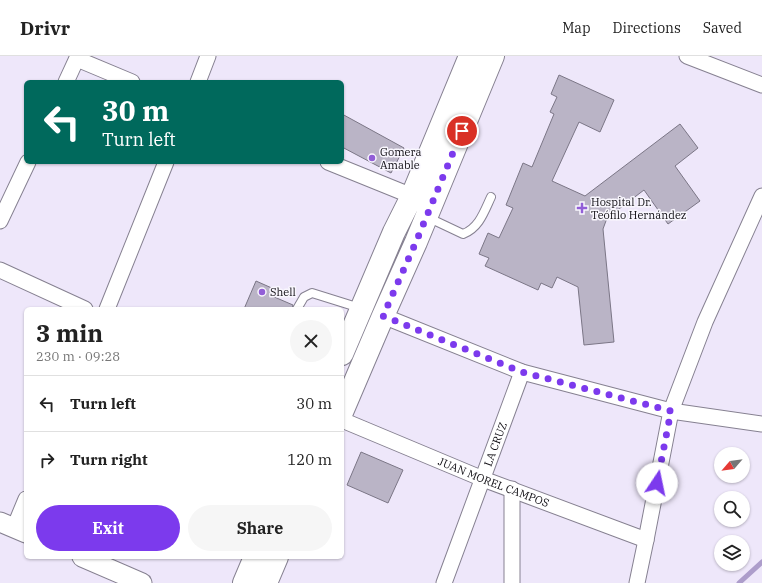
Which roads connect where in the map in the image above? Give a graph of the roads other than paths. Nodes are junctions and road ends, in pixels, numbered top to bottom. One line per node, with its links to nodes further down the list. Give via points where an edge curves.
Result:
1 (208, 56): 9 (street)
2 (470, 56): 11 (main road)
3 (493, 56): 12 (main road)
4 (687, 56): 6 (street)
5 (78, 58): 7 (street); 8 (street)
6 (711, 60): 10 (street)
7 (67, 80)
8 (128, 80)
9 (199, 80)
10 (762, 85)
11 (454, 94): 12 (main road); 16 (main road)
12 (474, 103): 19 (main road)
13 (27, 164): 20 (street)
14 (165, 164): 23 (street)
15 (333, 164): 16 (street)
16 (412, 196): 25 (main road)
17 (762, 196): 30 (street, via 705,322)
18 (491, 197): 19 (lane, via 470,232 463,234)
19 (427, 217): 26 (main road)
20 (0, 221)
21 (0, 270): 22 (street)
22 (81, 307)
23 (108, 307)
24 (298, 307): 25 (lane, via 304,296 312,293)
25 (361, 308): 27 (main road)
26 (383, 316): 28 (street); 29 (main road)
27 (344, 349)
28 (522, 372): 30 (street); 33 (street, LA CRUZ)
29 (344, 407)
30 (671, 411): 32 (street); 37 (street)
31 (344, 421): 33 (street, JUAN MOREL CAMPOS)
32 (762, 424)
33 (483, 479): 34 (street, JUAN MOREL CAMPOS); 44 (street, LA CRUZ)
34 (512, 489): 37 (street, JUAN MOREL CAMPOS); 45 (street)
35 (24, 503): 36 (street)
36 (13, 528)
37 (646, 540): 46 (street)
38 (87, 559): 41 (street)
39 (254, 559): 42 (main road)
40 (276, 559): 43 (main road)
41 (142, 583)
42 (244, 583)
43 (266, 583)
44 (444, 583)
45 (512, 583)
46 (637, 583)

